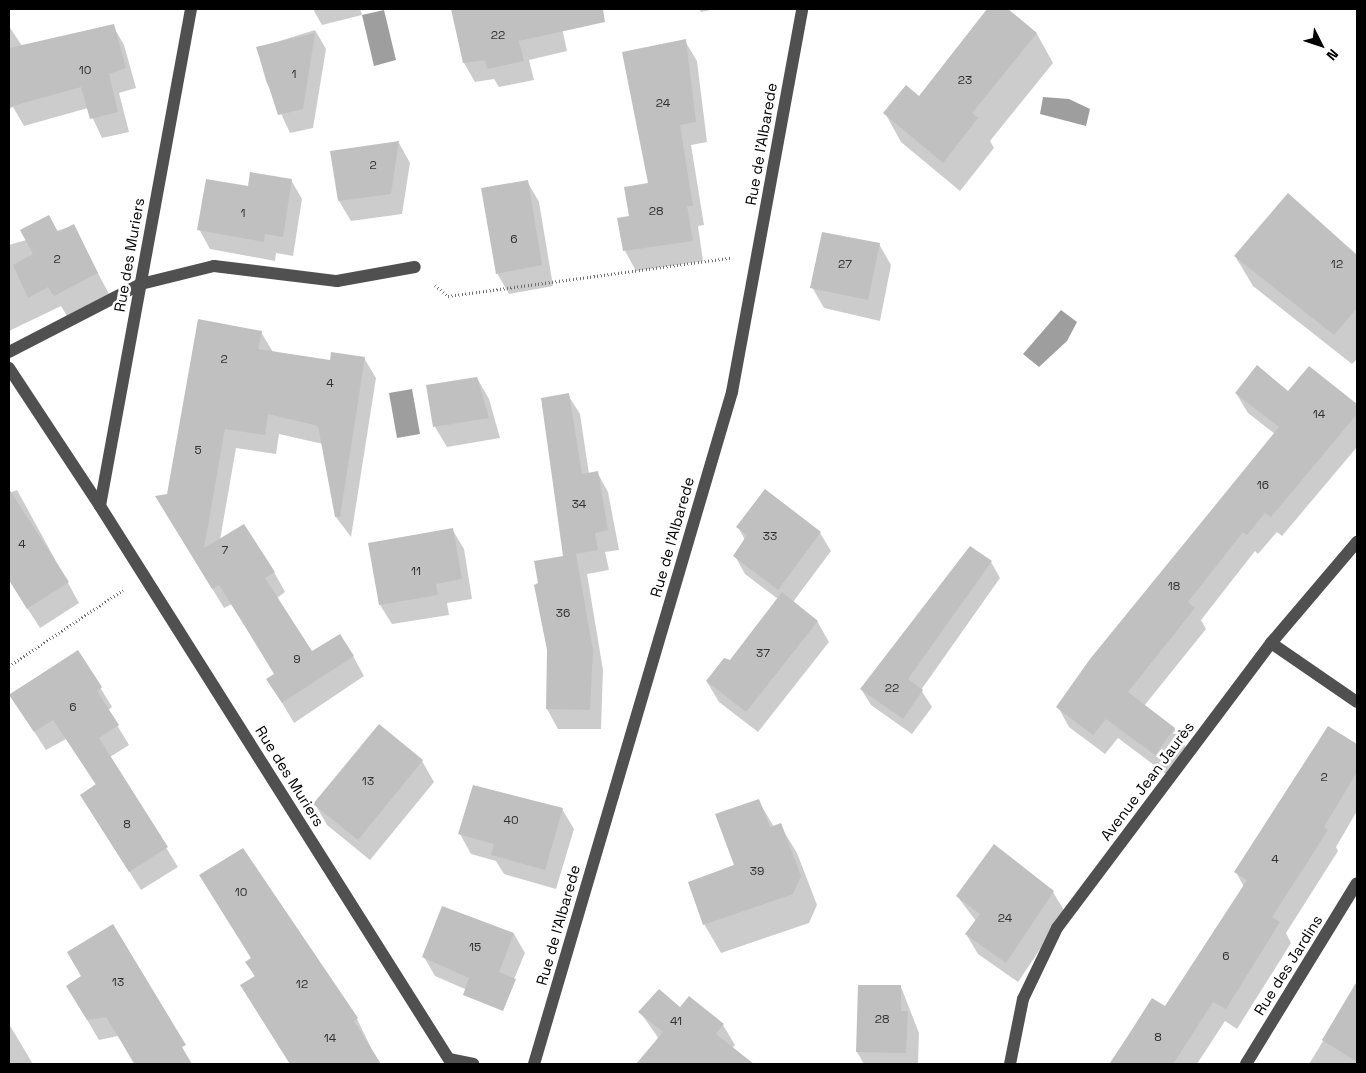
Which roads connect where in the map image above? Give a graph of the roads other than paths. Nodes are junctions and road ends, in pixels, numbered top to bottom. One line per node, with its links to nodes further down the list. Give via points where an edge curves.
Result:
1 (191, 9): 4 (street, Rue des Muriers)
2 (802, 9): 14 (street, Rue de l'Albarede, via 732,392)
3 (415, 267): 4 (street, via 337,281 214,266)
4 (140, 284): 5 (street); 7 (street, Rue des Muriers)
5 (9, 352)
6 (9, 368): 7 (street, Rue des Muriers)
7 (100, 506): 12 (street, Rue des Muriers)
8 (1357, 542): 9 (street, Avenue Jean Jaurès)
9 (1270, 643): 10 (street); 15 (street, Avenue Jean Jaurès, via 1057,928 1022,999)
10 (1357, 702)
11 (1357, 883): 16 (street, Rue des Jardins)
12 (451, 1061): 13 (street)
13 (473, 1064)
14 (534, 1064)
15 (1010, 1064)
16 (1246, 1064)

